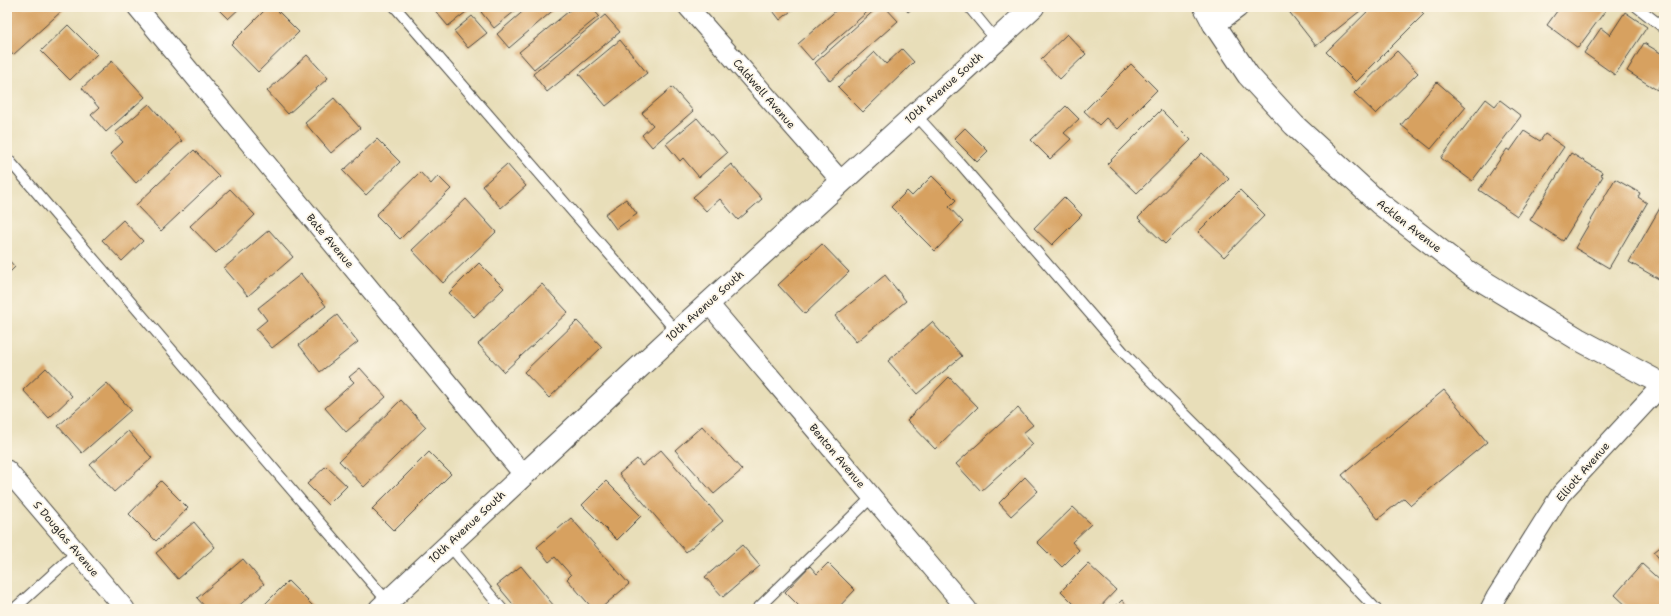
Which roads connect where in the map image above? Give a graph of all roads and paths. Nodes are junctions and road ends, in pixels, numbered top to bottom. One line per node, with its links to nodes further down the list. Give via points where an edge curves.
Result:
1 (137, 7): 18 (street, Bate Avenue)
2 (395, 7): 15 (lane)
3 (688, 7): 13 (street, Caldwell Avenue)
4 (969, 7): 10 (lane)
5 (1033, 7): 10 (street, 10th Avenue South)
6 (1237, 7): 8 (street)
7 (1636, 7): 9 (lane)
8 (1210, 16): 16 (street, Acklen Avenue, via 1248,75 1294,124 1379,203 1471,274 1578,339)
9 (1664, 28)
10 (996, 40): 11 (street, 10th Avenue South)
11 (915, 114): 13 (street, 10th Avenue South); 28 (lane, via 1125,354)
12 (7, 158): 22 (lane)
13 (841, 182): 14 (street, 10th Avenue South)
14 (708, 303): 15 (street, 10th Avenue South); 19 (street, Benton Avenue)
15 (676, 332): 18 (street, 10th Avenue South)
16 (1663, 384): 29 (street, Elliott Avenue, via 1561,494)
17 (7, 470): 21 (street, S Douglas Avenue)
18 (523, 474): 20 (street, 10th Avenue South)
19 (872, 497): 26 (lane); 27 (street, Benton Avenue)
20 (449, 545): 22 (street, 10th Avenue South); 25 (lane)
21 (77, 552): 23 (lane); 24 (street, S Douglas Avenue)
22 (384, 605)
23 (14, 609)
24 (125, 609)
25 (502, 609)
26 (757, 609)
27 (967, 609)
28 (1376, 609)
29 (1490, 609)

